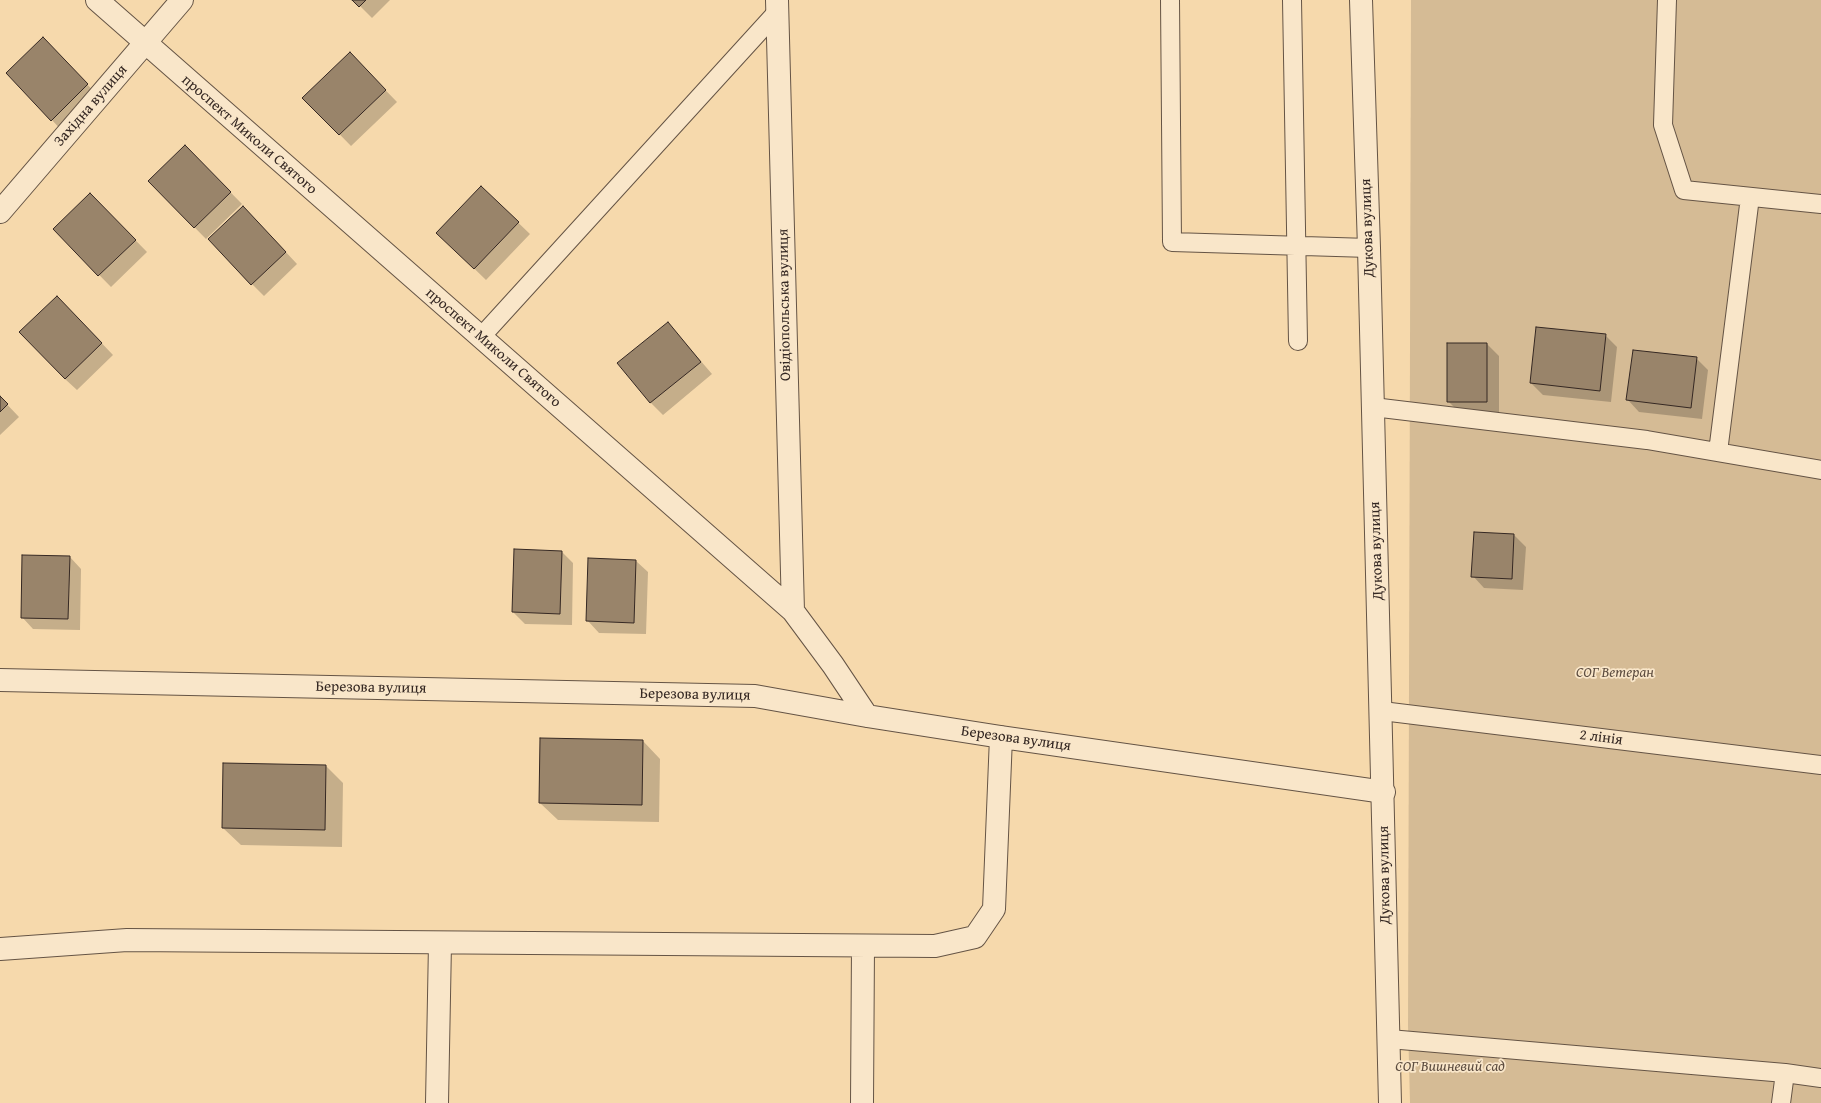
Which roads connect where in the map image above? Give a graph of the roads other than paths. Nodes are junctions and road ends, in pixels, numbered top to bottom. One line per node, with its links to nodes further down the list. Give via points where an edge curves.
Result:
1 (97, 0): 8 (street, проспект Миколи Святого)
2 (182, 0): 8 (street, Західна вулиця)
3 (1170, 0): 12 (lane, via 1172,242)
4 (1292, 0): 12 (lane)
5 (1360, 0): 13 (street, Дукова вулиця)
6 (1667, 0): 9 (lane, via 1663,125 1684,190)
7 (777, 6): 14 (lane); 19 (street, Овідіопольська вулиця)
8 (144, 43): 11 (street, Західна вулиця); 14 (street, проспект Миколи Святого)
9 (1750, 197): 10 (lane); 17 (lane)
10 (1821, 204)
11 (0, 212)
12 (1296, 246): 13 (lane); 15 (lane)
13 (1370, 248): 16 (street, Дукова вулиця)
14 (480, 338): 19 (street, проспект Миколи Святого)
15 (1298, 341)
16 (1373, 407): 17 (lane, via 1647,440); 21 (street, Дукова вулиця)
17 (1718, 452): 18 (lane)
18 (1821, 470)
19 (793, 611): 22 (street, проспект Миколи Святого)
20 (0, 680): 22 (street, Березова вулиця, via 755,696)
21 (1382, 711): 24 (lane, 2 лінія); 25 (street, Дукова вулиця)
22 (867, 716): 23 (street, Березова вулиця)
23 (1001, 737): 25 (street, Березова вулиця); 27 (street, via 994,909 975,937 935,946)
24 (1821, 765)
25 (1384, 792): 29 (street, Дукова вулиця)
26 (440, 943): 27 (street); 28 (street, via 127,940); 32 (street)
27 (863, 946): 33 (street)
28 (0, 949)
29 (1389, 1039): 30 (lane); 34 (street, Дукова вулиця)
30 (1785, 1073): 31 (lane); 35 (lane)
31 (1821, 1078)
32 (437, 1103)
33 (862, 1103)
34 (1390, 1103)
35 (1781, 1103)

